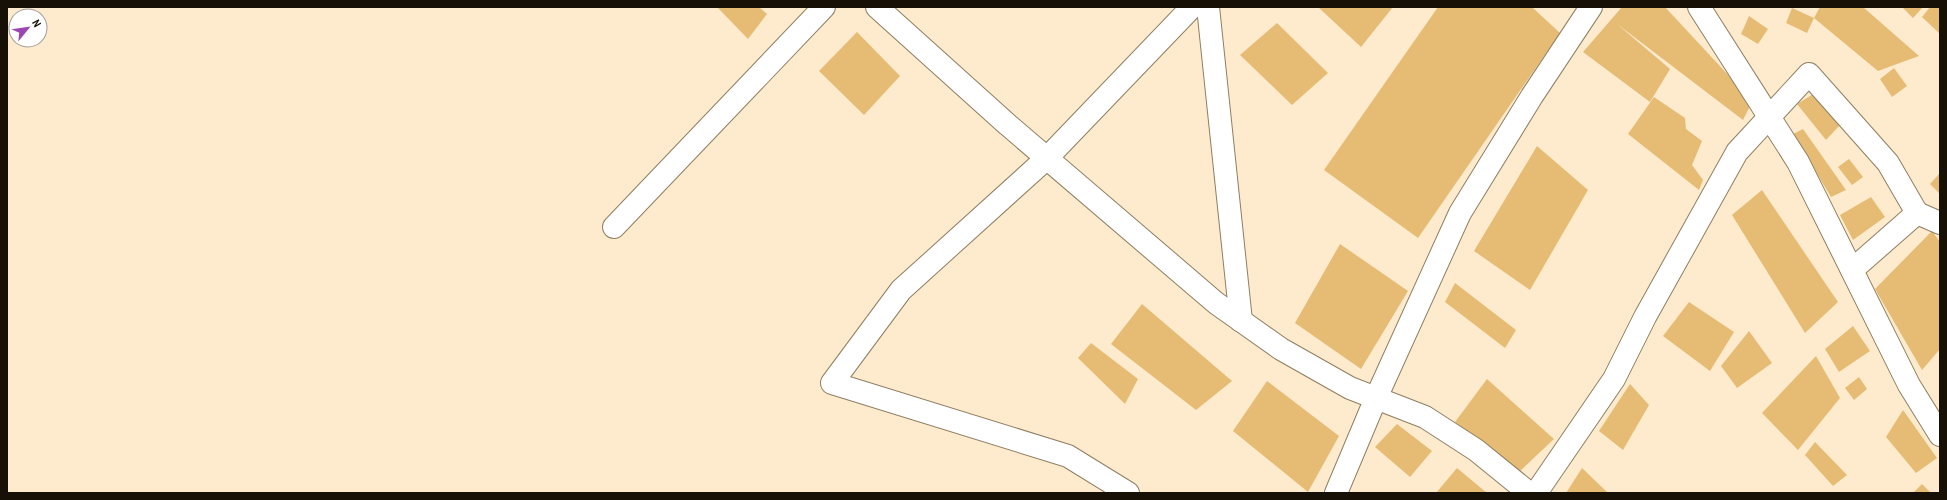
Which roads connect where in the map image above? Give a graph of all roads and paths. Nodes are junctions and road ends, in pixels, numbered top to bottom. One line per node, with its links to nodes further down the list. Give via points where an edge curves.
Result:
1 (824, 7): 11 (street)
2 (877, 7): 8 (street)
3 (1192, 7): 8 (street)
4 (1208, 7): 13 (street)
5 (1591, 7): 14 (street, via 1532,96 1460,214)
6 (1699, 7): 7 (street)
7 (1770, 118): 9 (street, via 1809,74 1888,163); 12 (street, via 1798,162); 19 (street, via 1737,152 1645,317 1614,379)
8 (1047, 158): 13 (street, via 1216,303); 16 (street, via 901,290 832,383 1068,456)
9 (1917, 213): 10 (street); 12 (street)
10 (1940, 223)
11 (614, 226)
12 (1852, 270): 15 (street, via 1909,385)
13 (1241, 321): 14 (street, via 1281,349 1350,388)
14 (1376, 398): 17 (street); 18 (street, via 1425,417 1476,450)
15 (1940, 435)
16 (1128, 493)
17 (1336, 493)
18 (1529, 493)
19 (1536, 493)

